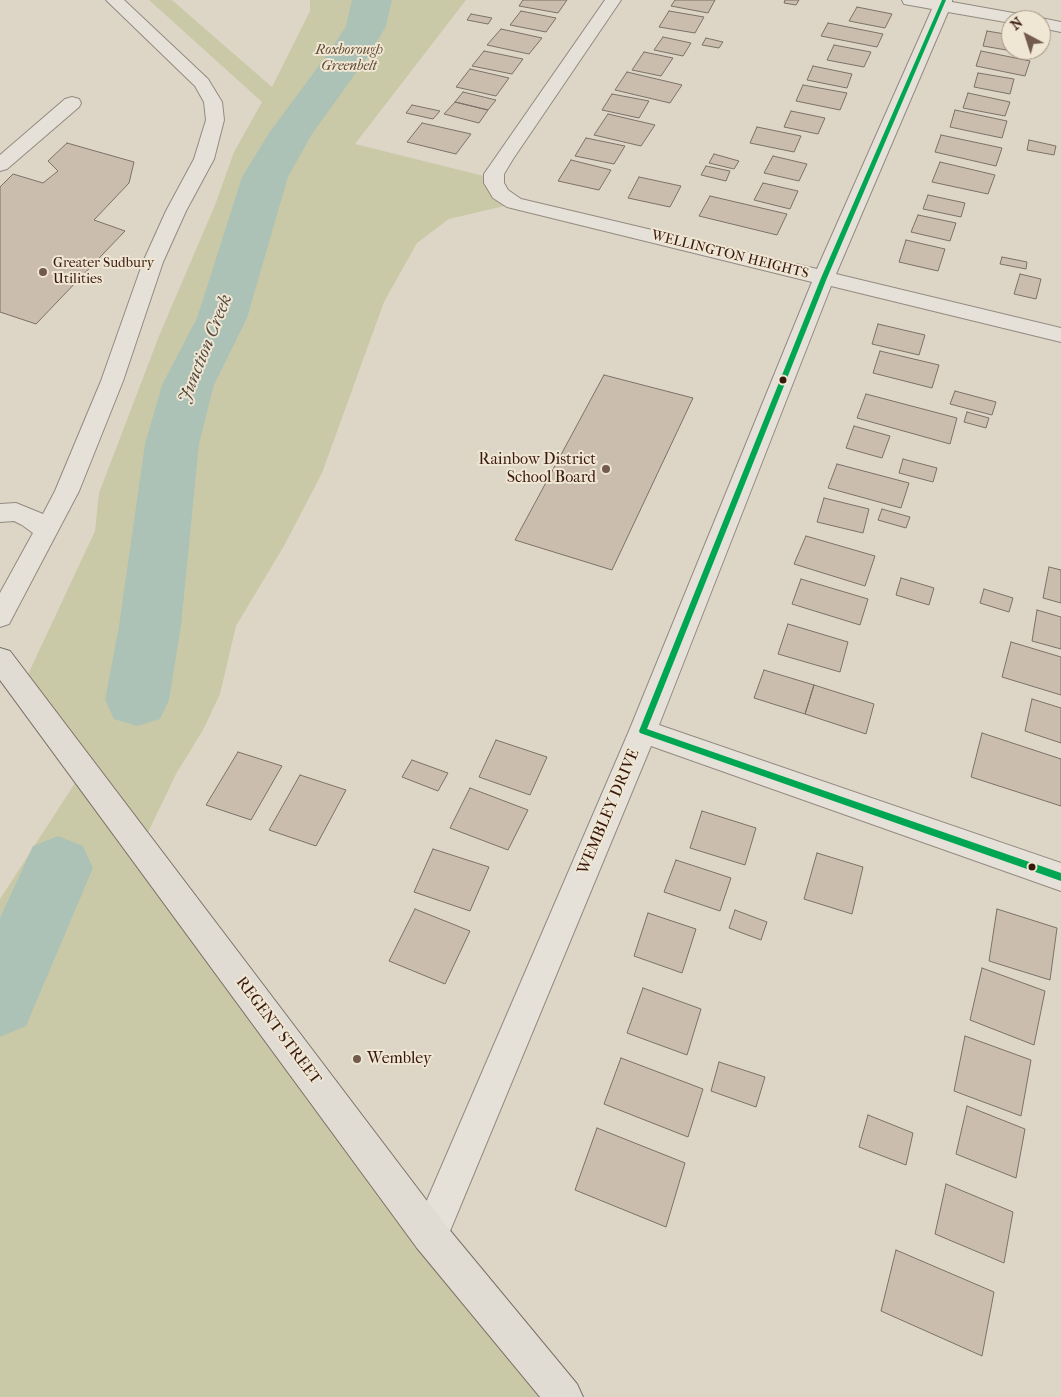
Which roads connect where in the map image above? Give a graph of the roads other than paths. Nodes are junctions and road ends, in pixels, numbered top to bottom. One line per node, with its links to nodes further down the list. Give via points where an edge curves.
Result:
1 (114, 0): 11 (street, via 202,83 213,102 215,120 204,159 153,262 107,392 67,491)
2 (614, 0): 8 (street, WELLINGTON HEIGHTS, via 494,174 494,183 500,194 514,203)
3 (910, 0): 4 (street)
4 (943, 2): 5 (street); 8 (street, WEMBLEY DRIVE)
5 (1001, 15)
6 (72, 103): 7 (street)
7 (0, 165)
8 (824, 278): 9 (street, WELLINGTON HEIGHTS); 14 (street, WEMBLEY DRIVE)
9 (1061, 335)
10 (0, 513): 11 (street, via 16,512 31,518)
11 (47, 531): 12 (street)
12 (0, 617)
13 (0, 659): 16 (main road, REGENT STREET)
14 (643, 731): 15 (street); 16 (street, WEMBLEY DRIVE)
15 (1061, 877)
16 (430, 1235): 17 (main road, REGENT STREET)
17 (564, 1397)

